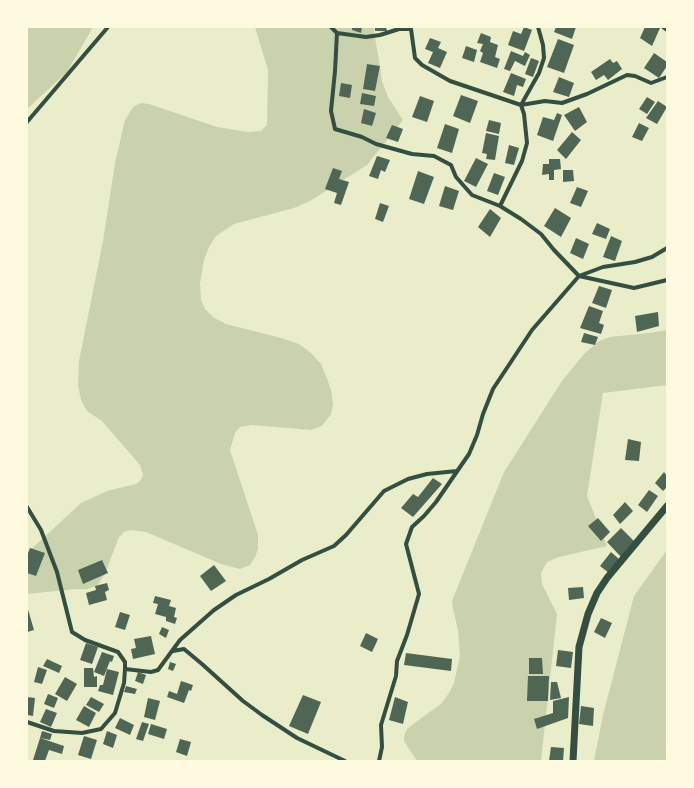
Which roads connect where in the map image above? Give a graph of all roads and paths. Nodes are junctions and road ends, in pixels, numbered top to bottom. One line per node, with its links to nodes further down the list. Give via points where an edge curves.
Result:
1 (108, 27): 9 (street)
2 (331, 27): 6 (street)
3 (538, 27): 8 (street, via 544,58 539,73)
4 (663, 27): 5 (street)
5 (667, 30)
6 (337, 33): 8 (street, via 366,37 410,29 415,58 422,65 450,81); 10 (street, via 330,111 335,129 412,154 434,156 451,164 456,177 472,195)
7 (667, 77): 8 (street, via 651,82 627,75 562,103 545,101)
8 (521, 105): 10 (street, via 528,143)
9 (27, 122)
10 (500, 206): 12 (street, via 542,234)
11 (667, 248): 12 (street, via 652,257 603,267)
12 (579, 276): 13 (street, via 634,288); 14 (street, via 532,330 501,376 490,395 469,454)
13 (667, 280)
14 (457, 471): 17 (street, via 408,479 384,491 334,546 236,595 202,620); 21 (street, via 436,502 412,527 406,544 419,594 396,661 396,676 381,725 382,747)
15 (667, 506): 22 (main road, via 607,578 588,614 579,647)
16 (27, 507): 18 (street, via 41,530 57,572 72,632 85,640 118,652 125,662)
17 (172, 651): 18 (street, via 158,670 151,672); 20 (street, via 184,649 262,715 297,738)
18 (125, 669): 19 (street, via 124,683 114,714 101,729 82,733 54,731)
19 (27, 722)
20 (345, 761)
21 (379, 761)
22 (573, 761)

